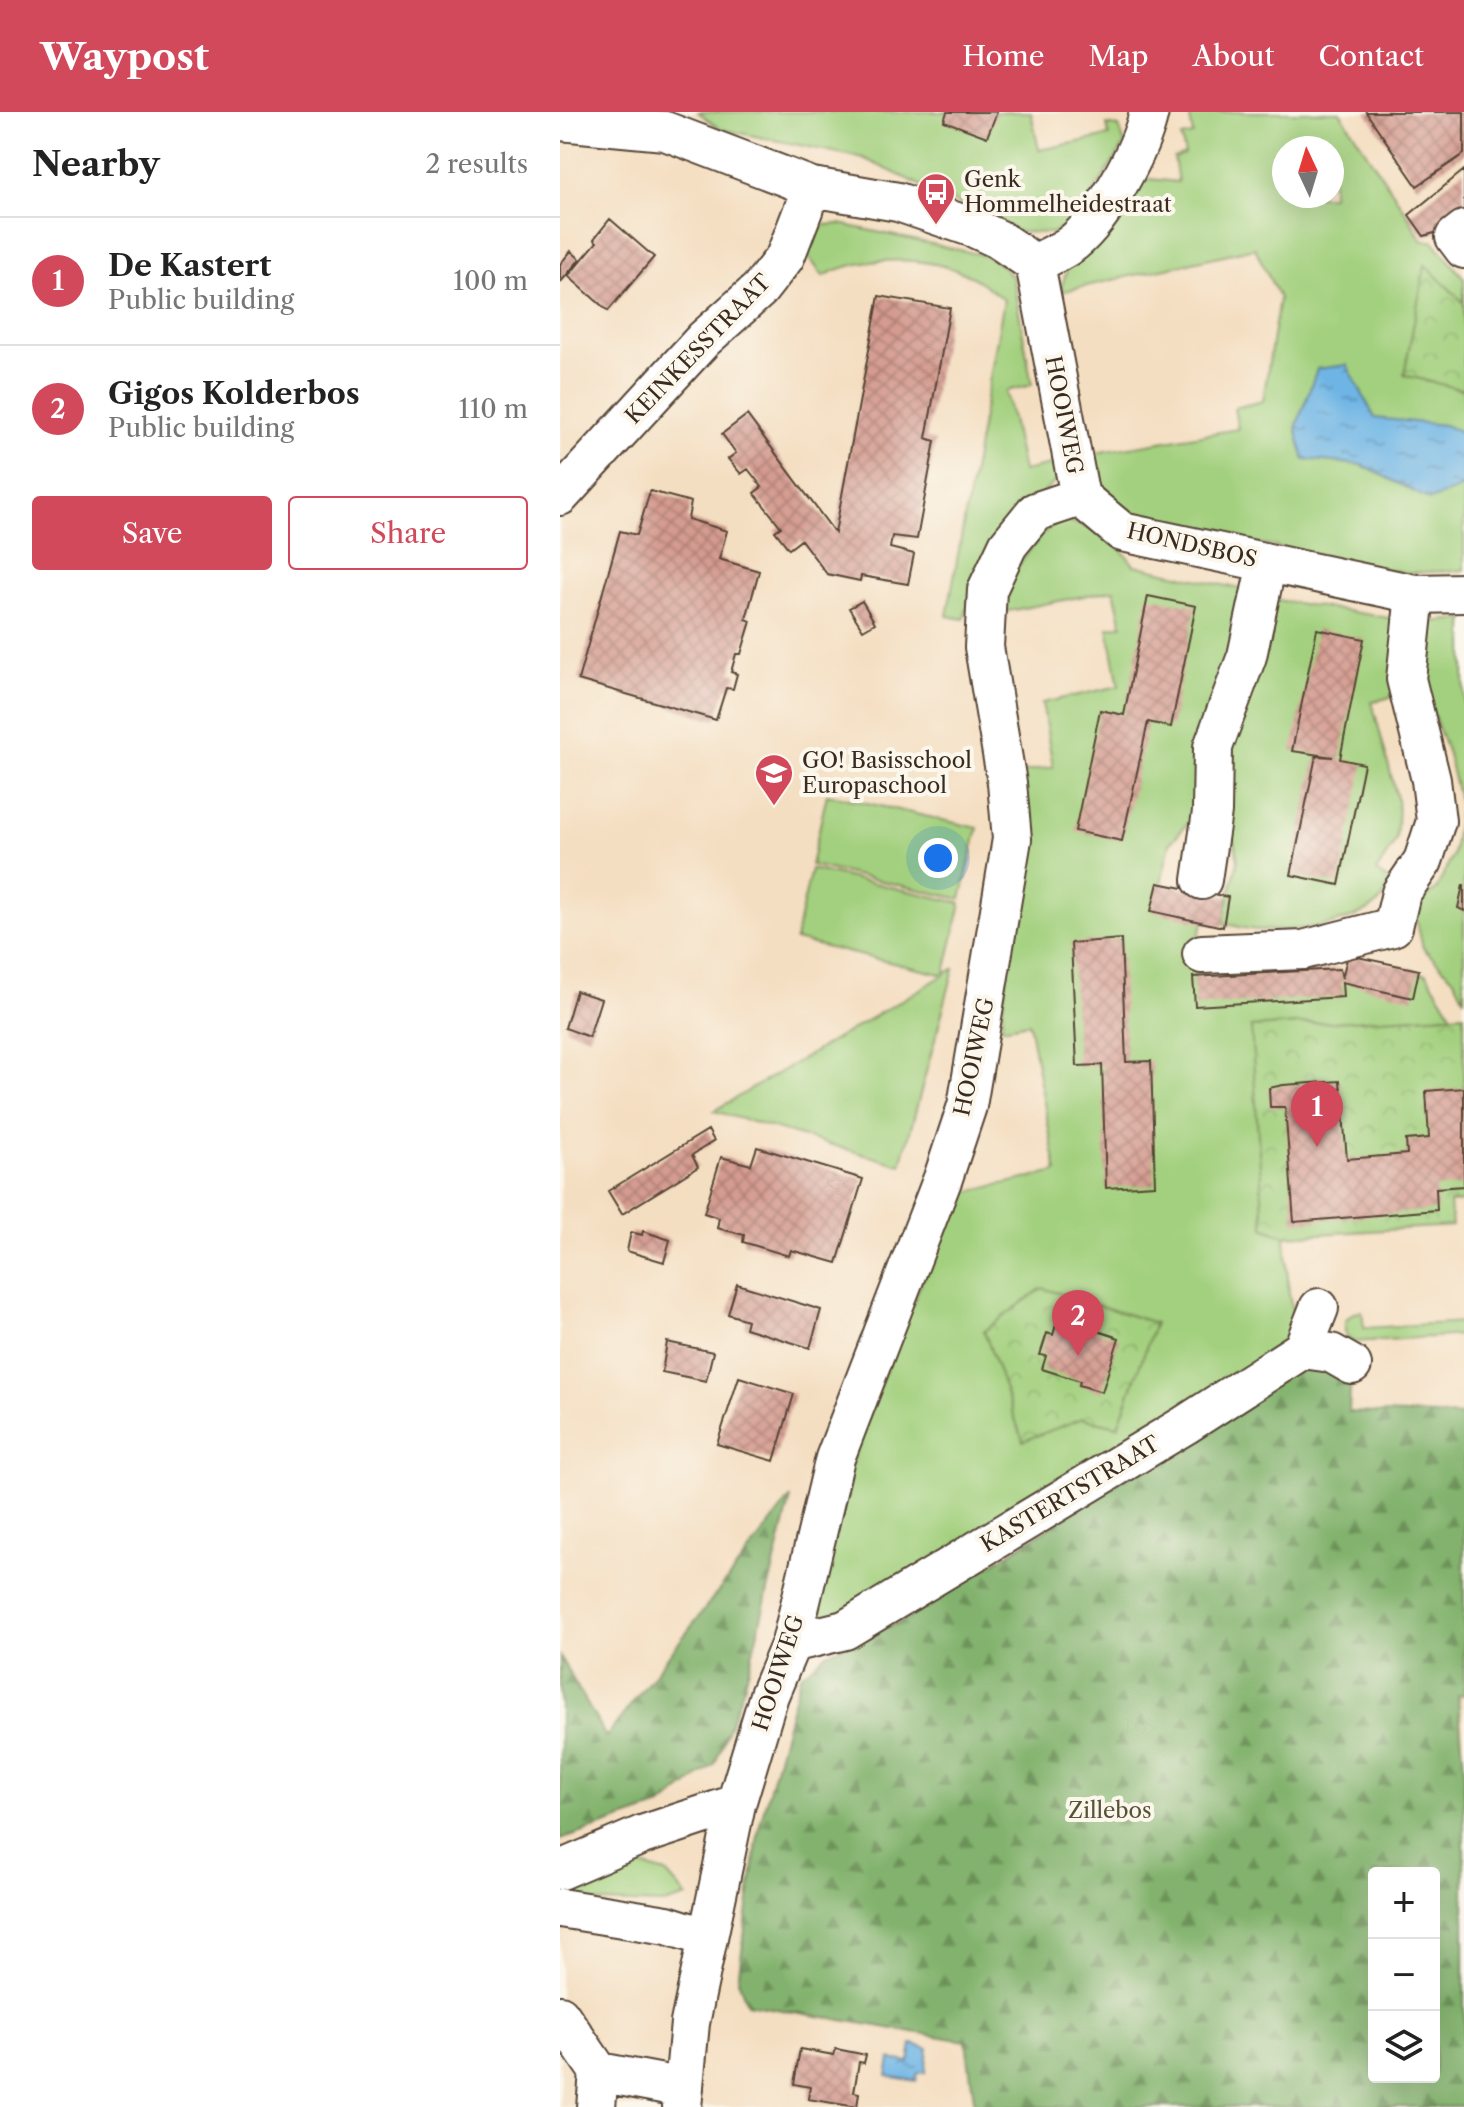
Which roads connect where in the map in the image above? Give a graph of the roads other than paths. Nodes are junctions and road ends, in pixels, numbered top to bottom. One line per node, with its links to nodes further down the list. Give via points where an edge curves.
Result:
1 (1149, 112): 7 (street, via 1113,196 1074,242)
2 (560, 121): 3 (street)
3 (666, 122): 4 (street)
4 (812, 187): 7 (street, via 898,202 974,228); 8 (street, KEINKESSTRAAT, via 785,257 759,290 704,339)
5 (1464, 230): 6 (street, via 1455,237)
6 (1464, 249)
7 (1035, 264): 9 (street, HOOIWEG)
8 (560, 496)
9 (1080, 497): 10 (street, HONDSBOS, via 1122,532); 18 (street, HOOIWEG, via 1035,512 1008,545 987,590 984,647 1012,839 967,1106 835,1458)
10 (1267, 563): 12 (street, HONDSBOS); 13 (street, HONDSBOS, via 1247,656 1213,747 1212,812)
11 (1464, 593): 12 (street, HONDSBOS)
12 (1415, 594): 14 (street, via 1406,679 1436,821 1423,861 1401,893 1393,927 1303,950)
13 (1202, 880)
14 (1202, 954)
15 (1319, 1308): 16 (street)
16 (1303, 1349): 17 (street, via 1331,1353); 18 (street, KASTERTSTRAAT, via 845,1630)
17 (1352, 1365)
18 (791, 1643): 19 (street, HOOIWEG, via 769,1695)
19 (736, 1804): 20 (street); 22 (street, HOOIWEG)
20 (560, 1870)
21 (560, 1908): 22 (street, via 667,1925)
22 (708, 1938): 25 (street, HOOIWEG, via 690,2023)
23 (560, 2015): 24 (street)
24 (597, 2090): 25 (street)
25 (683, 2098)

